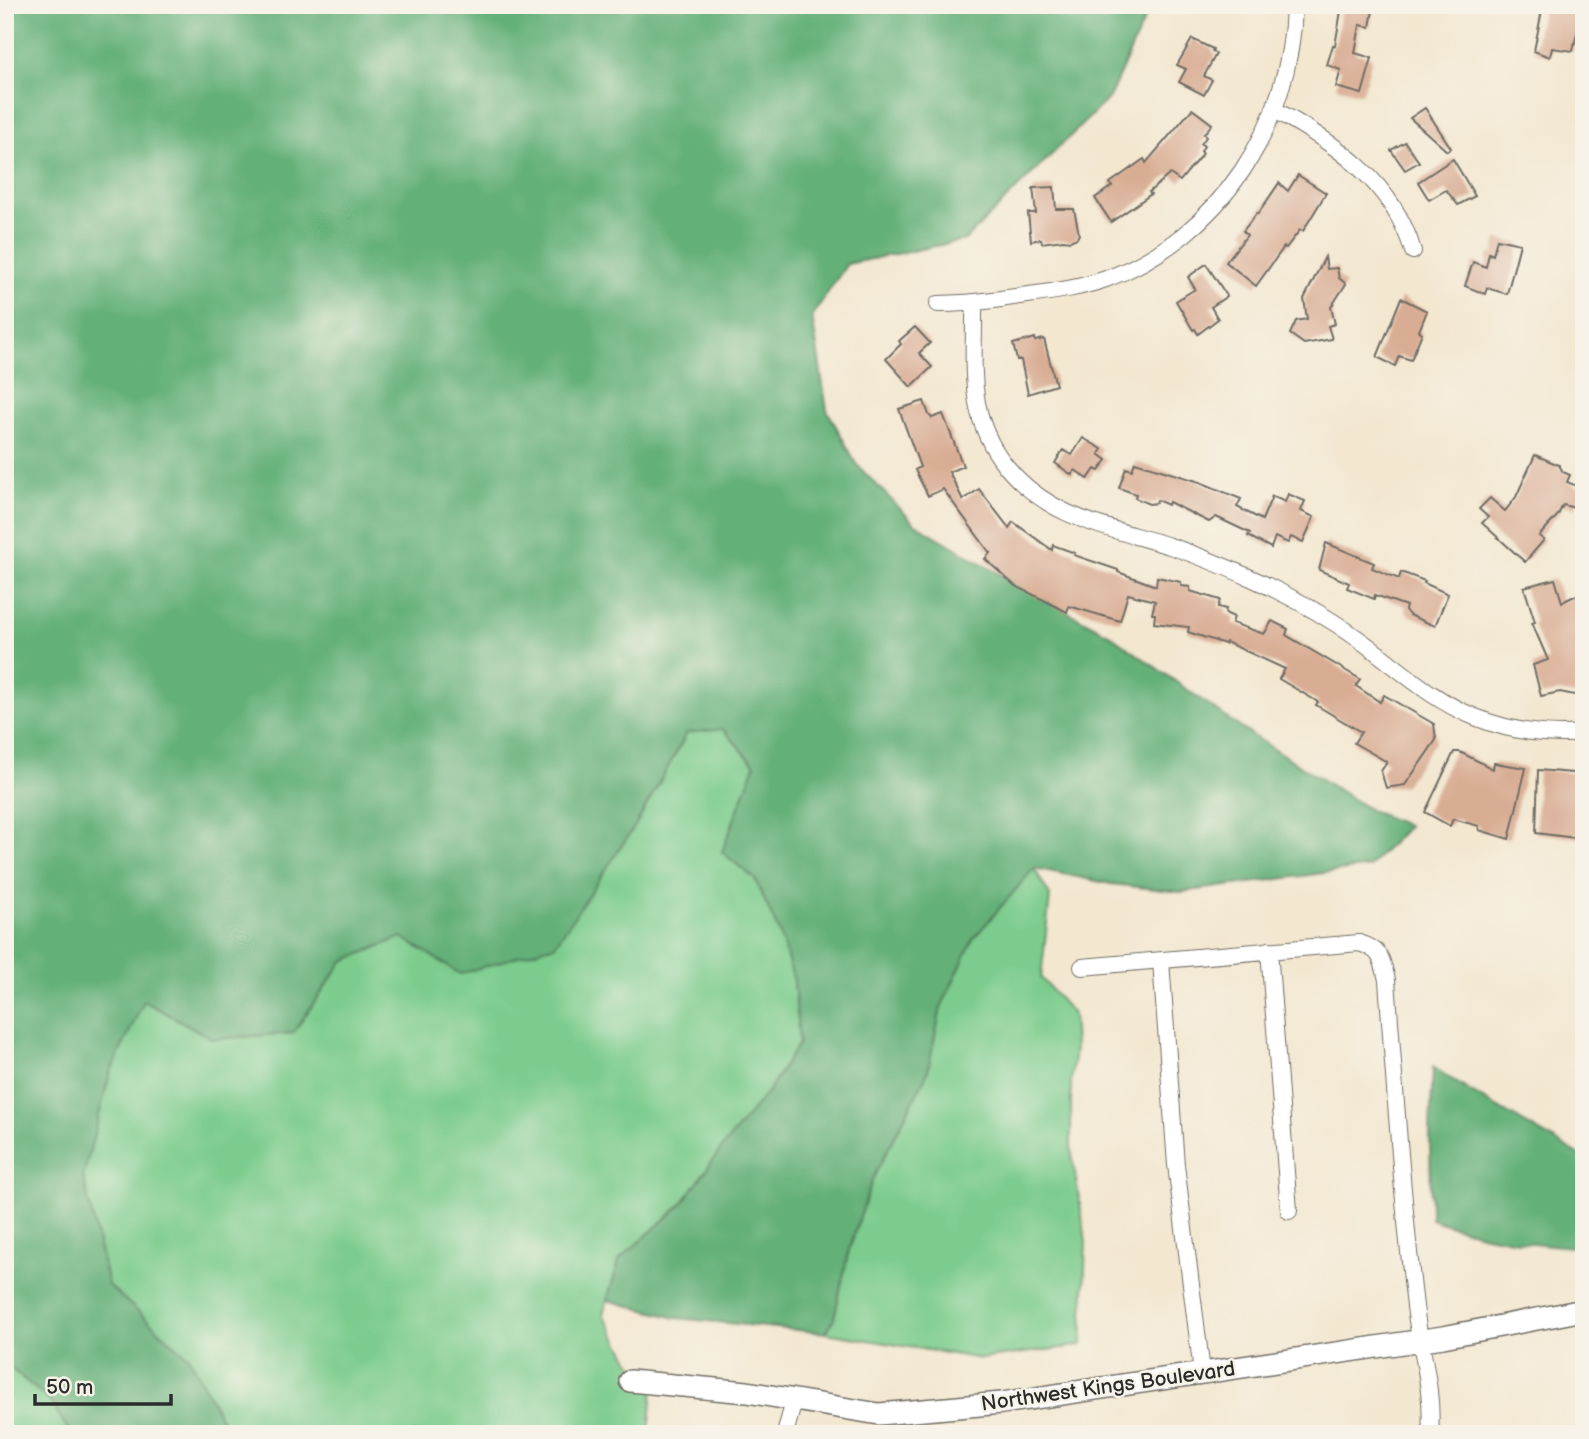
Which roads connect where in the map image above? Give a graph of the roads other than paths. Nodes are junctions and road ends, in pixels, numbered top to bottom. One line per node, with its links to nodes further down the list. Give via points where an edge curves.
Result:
1 (1294, 5): 2 (street, via 1291,55)
2 (1275, 110): 3 (street, via 1318,134 1363,169 1401,218); 5 (street, via 1224,195 1163,249 1106,279 1043,295)
3 (1413, 251)
4 (938, 304): 5 (street)
5 (974, 304): 6 (street, via 973,375 980,420 1006,466 1050,506 1253,579 1347,631 1426,692 1476,718 1523,731)
6 (1584, 733)
7 (1269, 950): 8 (street); 10 (street); 12 (street, via 1359,943 1372,947 1381,957 1387,980)
8 (1161, 961): 9 (street); 13 (street, via 1176,1165)
9 (1082, 967)
10 (1289, 1211)
11 (1584, 1310): 12 (street, Northwest Kings Boulevard)
12 (1420, 1340): 13 (street, Northwest Kings Boulevard); 17 (street, via 1431,1406)
13 (1202, 1373): 15 (street, Northwest Kings Boulevard, via 1002,1403 879,1414)
14 (631, 1381): 15 (street, Northwest Kings Boulevard)
15 (794, 1401): 16 (street)
16 (785, 1434)
17 (1430, 1434)

